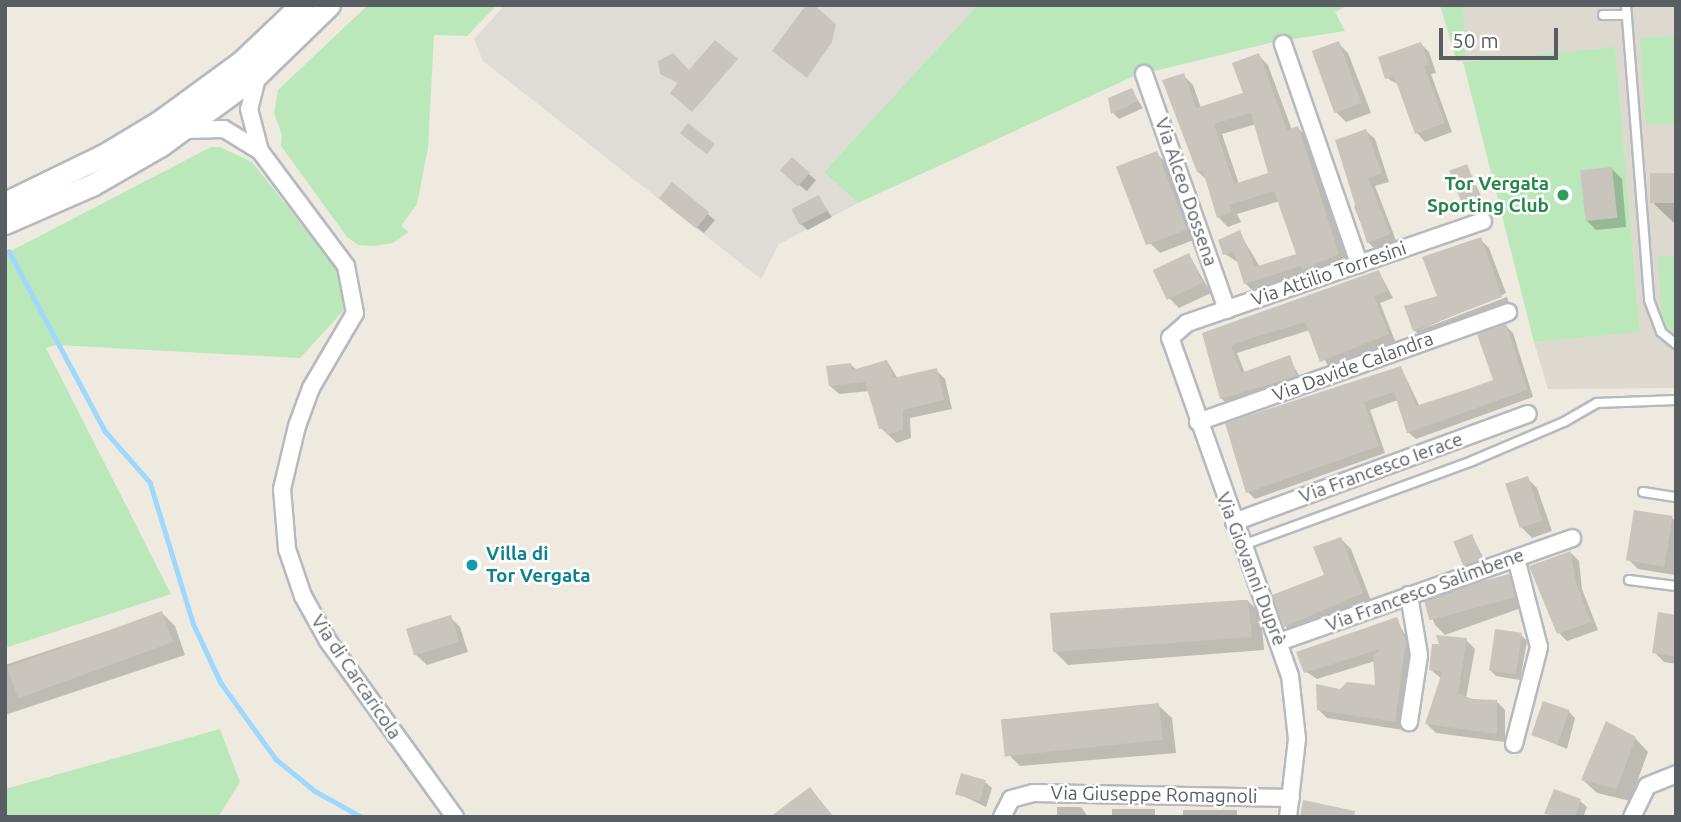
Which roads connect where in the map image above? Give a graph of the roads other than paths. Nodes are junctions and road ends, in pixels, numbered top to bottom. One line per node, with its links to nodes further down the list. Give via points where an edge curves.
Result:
1 (301, 5): 10 (street, via 235,67 159,122 104,155)
2 (329, 5): 6 (street)
3 (1626, 10): 4 (lane); 17 (lane, via 1648,300 1661,332)
4 (1603, 15)
5 (1283, 44): 13 (street)
6 (258, 74): 8 (street); 9 (street, Via di Carcaricola, via 248,109)
7 (1144, 74): 14 (street, Via Alceo Dossena)
8 (184, 130): 9 (street, Via di Carcaricola, via 224,129); 12 (street, via 92,185)
9 (260, 151): 35 (street, Via di Carcaricola, via 342,259 355,299 348,330 302,408 286,465 282,514 292,566 328,641)
10 (5, 203)
11 (1483, 221): 13 (street, Via Attilio Torresini)
12 (5, 223)
13 (1359, 264): 14 (street, Via Attilio Torresini)
14 (1227, 310): 16 (street, Via Attilio Torresini)
15 (1508, 312): 20 (street, Via Davide Calandra)
16 (1176, 329): 20 (street, Via Giovanni Duprè, via 1171,345)
17 (1676, 344)
18 (1676, 400): 25 (lane, via 1601,402 1472,461)
19 (1528, 414): 23 (street, Via Francesco Ierace)
20 (1198, 422): 23 (street, Via Giovanni Duprè)
21 (1643, 492): 22 (lane)
22 (1676, 497)
23 (1234, 522): 25 (street, Via Giovanni Duprè)
24 (1572, 538): 26 (street, Via Francesco Salimbene)
25 (1243, 545): 30 (street, Via Giovanni Duprè)
26 (1516, 558): 29 (street, Via Francesco Salimbene); 32 (street, via 1539,647)
27 (1629, 580): 28 (lane)
28 (1676, 586)
29 (1409, 596): 30 (street, Via Francesco Salimbene); 31 (street, via 1419,655)
30 (1279, 642): 34 (street, Via Giovanni Duprè, via 1296,708)
31 (1409, 722)
32 (1514, 744)
33 (1676, 774): 38 (street, via 1647,786)
34 (1291, 798): 36 (street, Via Giuseppe Romagnoli, via 1018,796 1007,803); 37 (street, Via Giovanni Duprè)
35 (455, 817)
36 (1002, 817)
37 (1288, 817)
38 (1632, 817)

